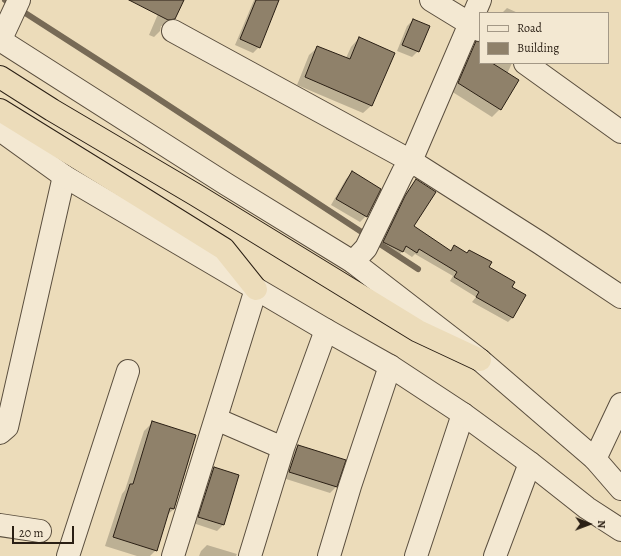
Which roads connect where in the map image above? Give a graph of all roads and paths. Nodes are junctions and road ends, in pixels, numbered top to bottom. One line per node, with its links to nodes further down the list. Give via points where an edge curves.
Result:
1 (430, 0): 4 (street)
2 (480, 0): 4 (street)
3 (16, 7): 6 (street)
4 (475, 27): 12 (street)
5 (173, 31): 12 (street)
6 (0, 41): 14 (street, via 219,180)
7 (526, 64): 11 (street)
8 (0, 77): 18 (highway, via 418,331)
9 (0, 110): 15 (highway, via 224,249)
10 (0, 130): 13 (street)
11 (621, 132)
12 (411, 161): 14 (street); 16 (street)
13 (64, 176): 15 (street); 24 (street, via 7,426)
14 (359, 255): 18 (street)
15 (256, 289): 17 (street); 23 (street)
16 (621, 297)
17 (326, 330): 19 (street); 25 (street)
18 (480, 360): 26 (street)
19 (390, 366): 22 (street); 35 (street)
20 (128, 371): 32 (street)
21 (621, 404): 26 (street)
22 (463, 414): 27 (street); 36 (street)
23 (216, 419): 25 (street); 33 (street)
24 (0, 433)
25 (283, 448): 34 (street)
26 (595, 459): 28 (street)
27 (530, 463): 30 (street, via 587,508); 37 (street)
28 (621, 488)
29 (0, 525): 31 (street)
30 (621, 530)
31 (40, 531)
32 (68, 556)
33 (173, 556)
34 (250, 556)
35 (329, 556)
36 (416, 556)
37 (496, 556)

